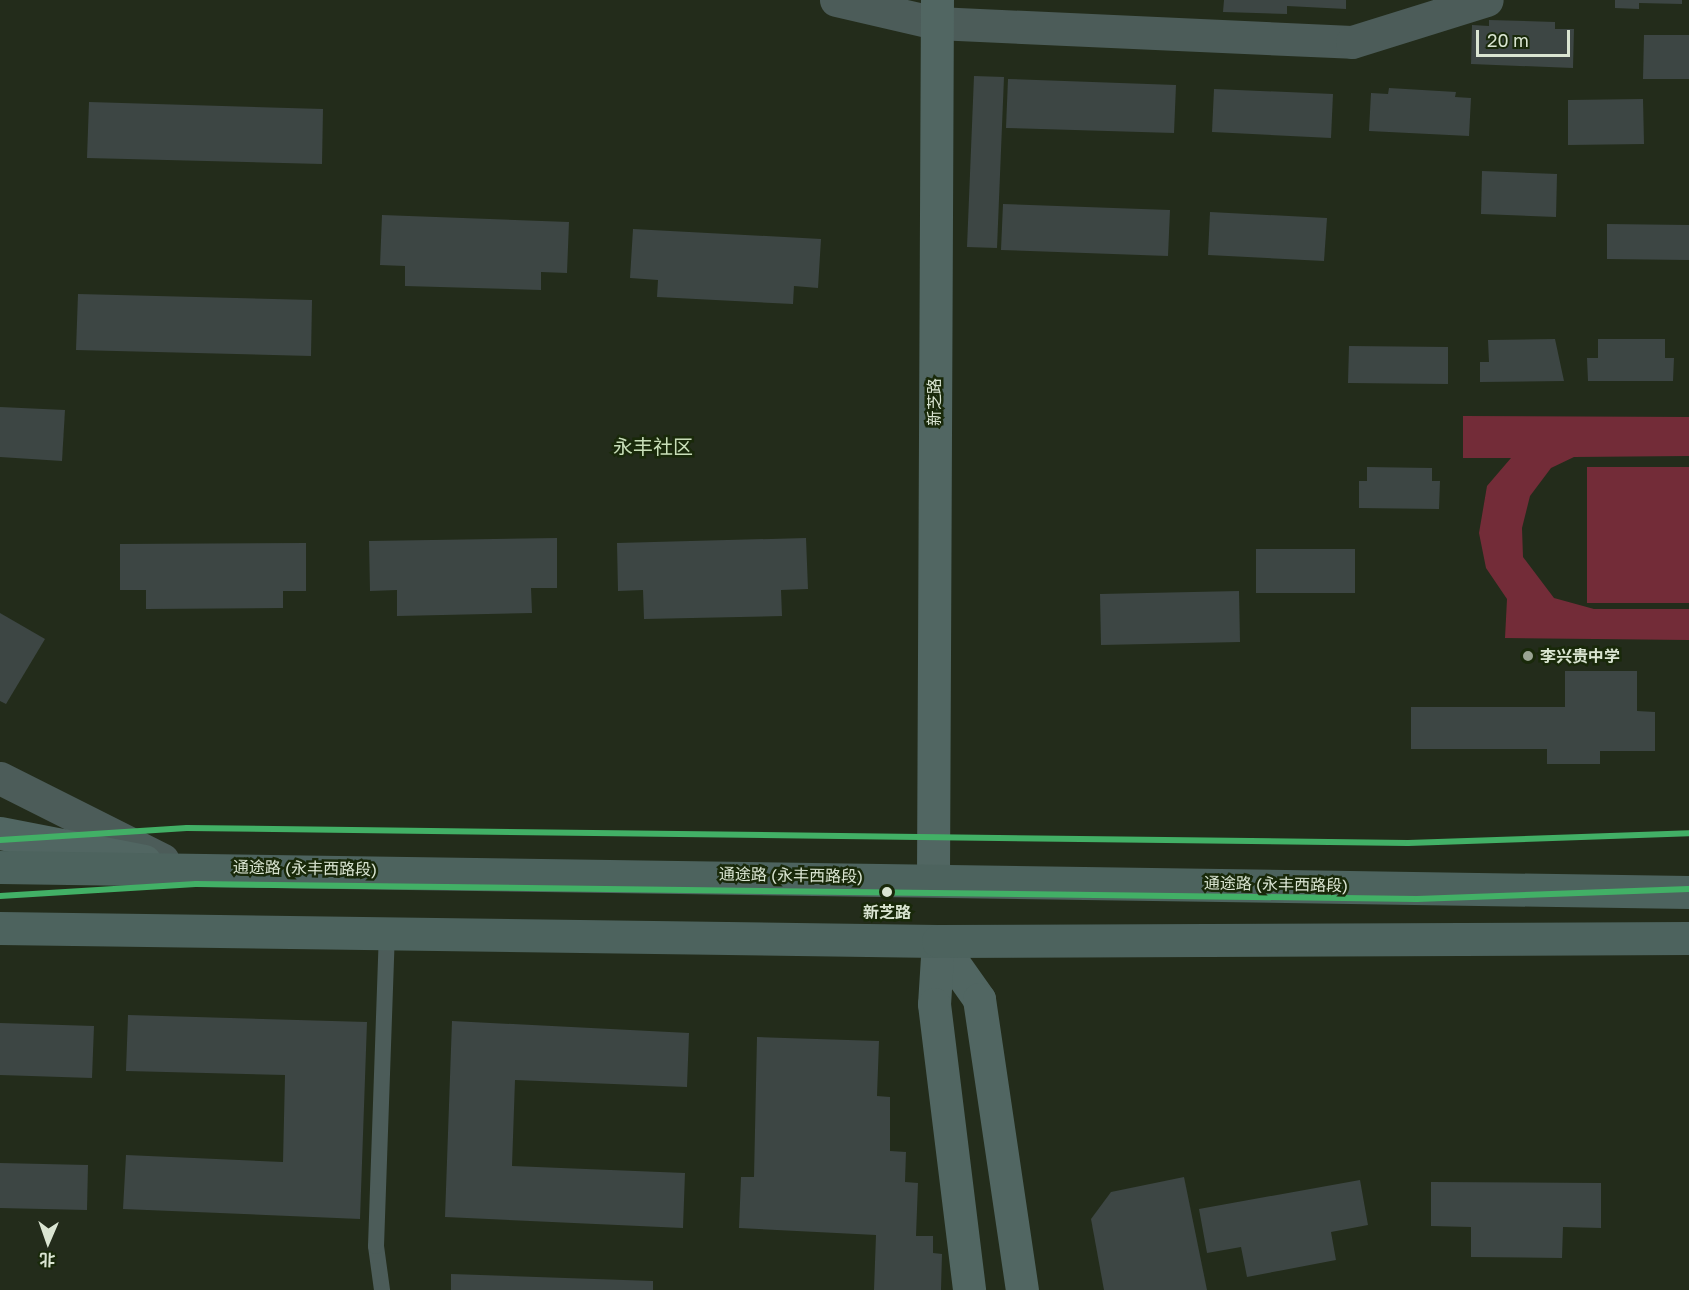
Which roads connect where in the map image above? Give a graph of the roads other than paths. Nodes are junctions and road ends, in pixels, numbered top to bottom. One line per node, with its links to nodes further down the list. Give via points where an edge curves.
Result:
1 (836, 0): 3 (street)
2 (1487, 0): 3 (street, via 1352,42 1197,39)
3 (936, 12): 8 (main road, 新芝路)
4 (0, 778): 6 (street)
5 (0, 833): 6 (main road)
6 (175, 866): 7 (main road, 通途路 (永丰西路段)); 8 (main road, 通途路 (永丰西路段))
7 (0, 867)
8 (933, 877): 9 (main road, 通途路 (永丰西路段))
9 (1689, 892)
10 (16, 928): 11 (main road); 12 (main road)
11 (387, 933): 14 (main road); 15 (lane, via 376,1246)
12 (0, 934)
13 (1689, 938): 14 (main road)
14 (939, 941): 16 (main road, via 934,1004); 17 (main road, via 979,999)
15 (382, 1290)
16 (969, 1290)
17 (1022, 1290)

